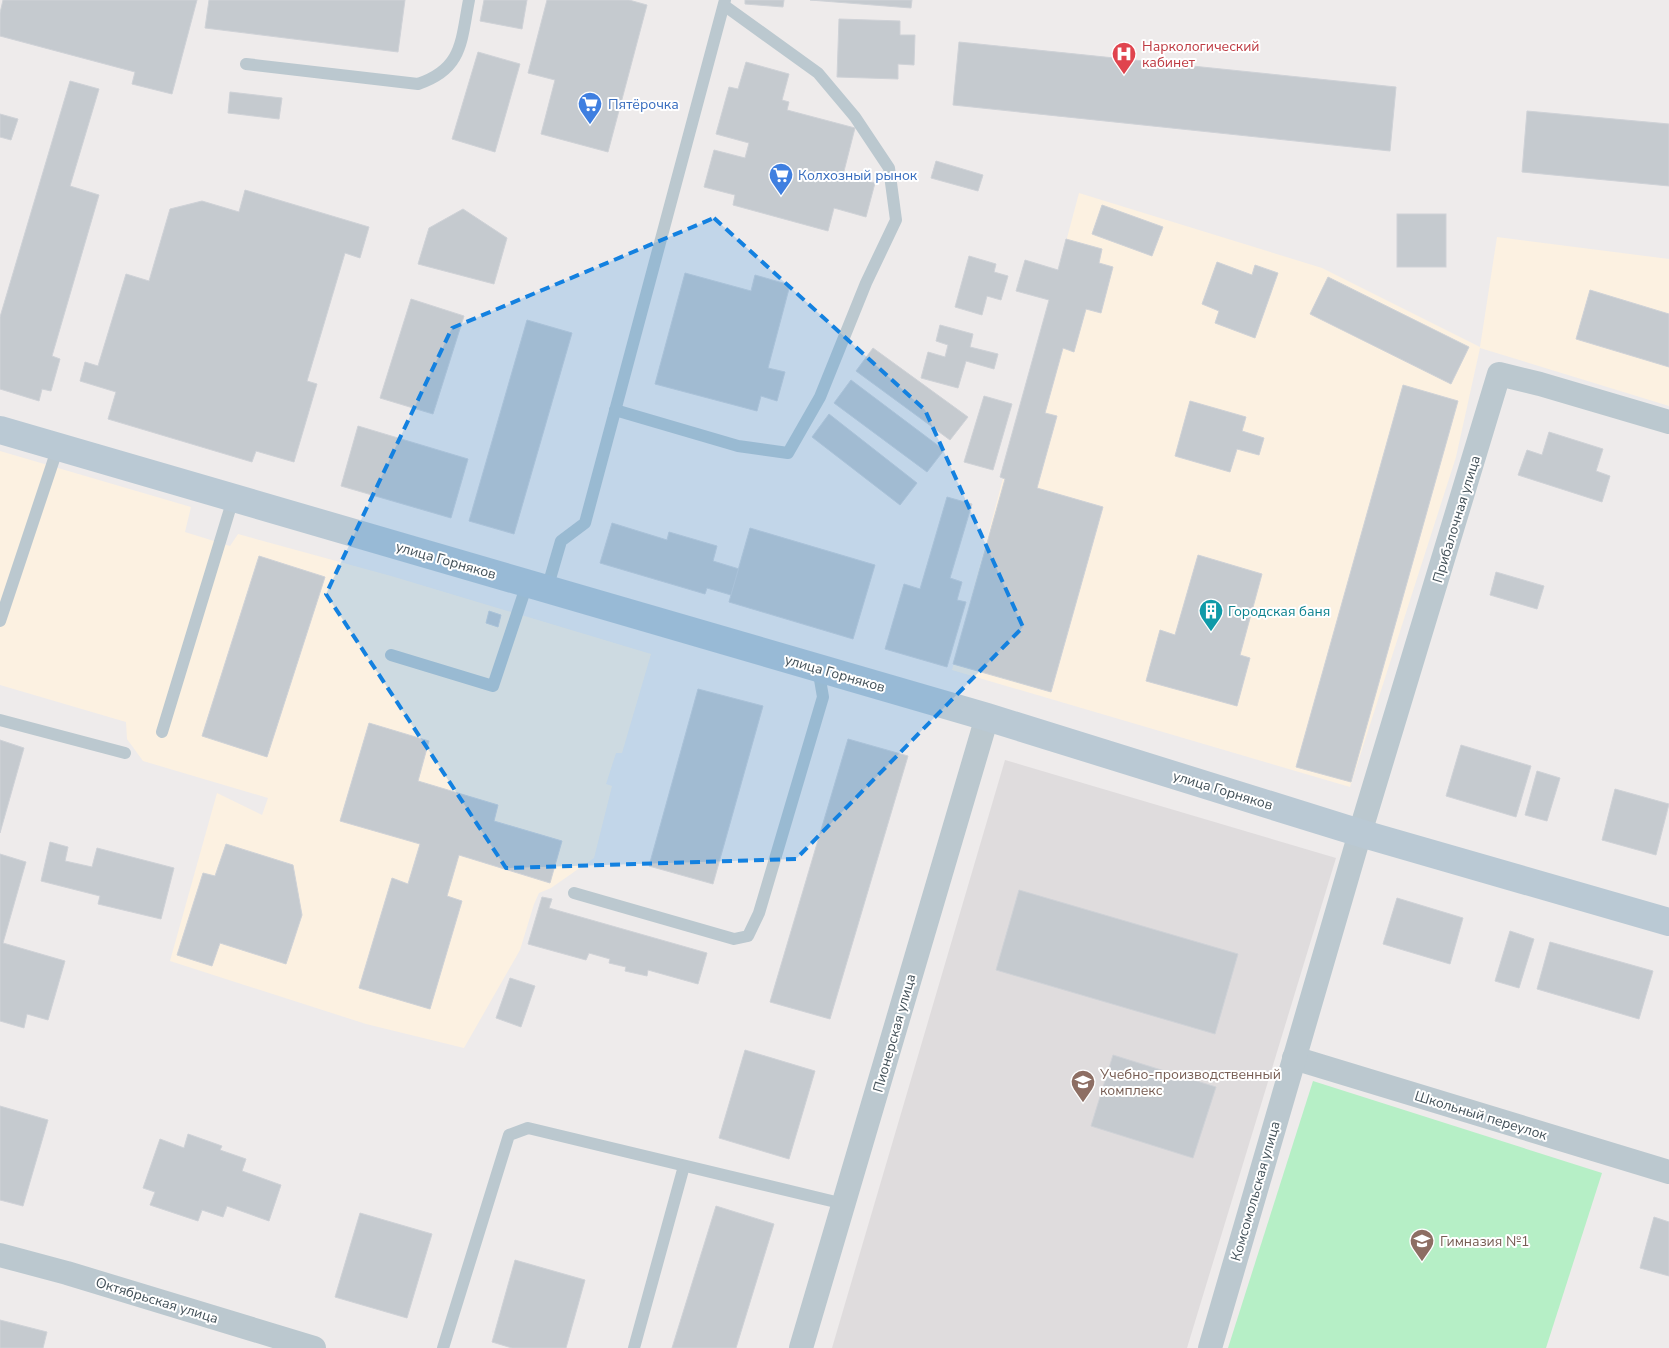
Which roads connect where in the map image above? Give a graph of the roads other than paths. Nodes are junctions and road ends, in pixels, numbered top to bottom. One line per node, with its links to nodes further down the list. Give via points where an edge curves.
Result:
1 (469, 0): 3 (lane, via 457,53 442,73 418,84)
2 (725, 3): 4 (lane); 4 (lane, via 818,74 855,117 889,168 896,220 866,283 820,397 788,453 738,446)
3 (246, 64)
4 (615, 410): 9 (lane, via 584,523 561,541)
5 (1669, 422): 17 (street, Прибалочная улица, via 1499,374)
6 (0, 430): 7 (street, улица Горняков)
7 (58, 447): 8 (street, улица Горняков); 10 (lane)
8 (233, 499): 9 (street, улица Горняков); 15 (lane)
9 (537, 587): 11 (lane, via 493,686); 12 (street, улица Горняков)
10 (0, 621)
11 (391, 655)
12 (818, 668): 13 (street, улица Горняков); 18 (lane, via 823,697 759,913 748,936 734,939)
13 (987, 717): 17 (street, улица Горняков); 23 (street, Пионерская улица)
14 (0, 720): 16 (lane)
15 (162, 732)
16 (125, 753)
17 (1360, 832): 19 (street, улица Горняков); 20 (street, Комсомольская улица)
18 (574, 893)
19 (1669, 922)
20 (1294, 1058): 22 (street, Школьный переулок); 29 (street, Комсомольская улица)
21 (684, 1166): 23 (lane); 26 (lane, via 528,1128 509,1135); 27 (lane)
22 (1669, 1172)
23 (844, 1204): 28 (street, Пионерская улица)
24 (0, 1255): 25 (street, Октябрьская улица, via 67,1272)
25 (314, 1348)
26 (443, 1348)
27 (634, 1348)
28 (802, 1348)
29 (1210, 1348)

